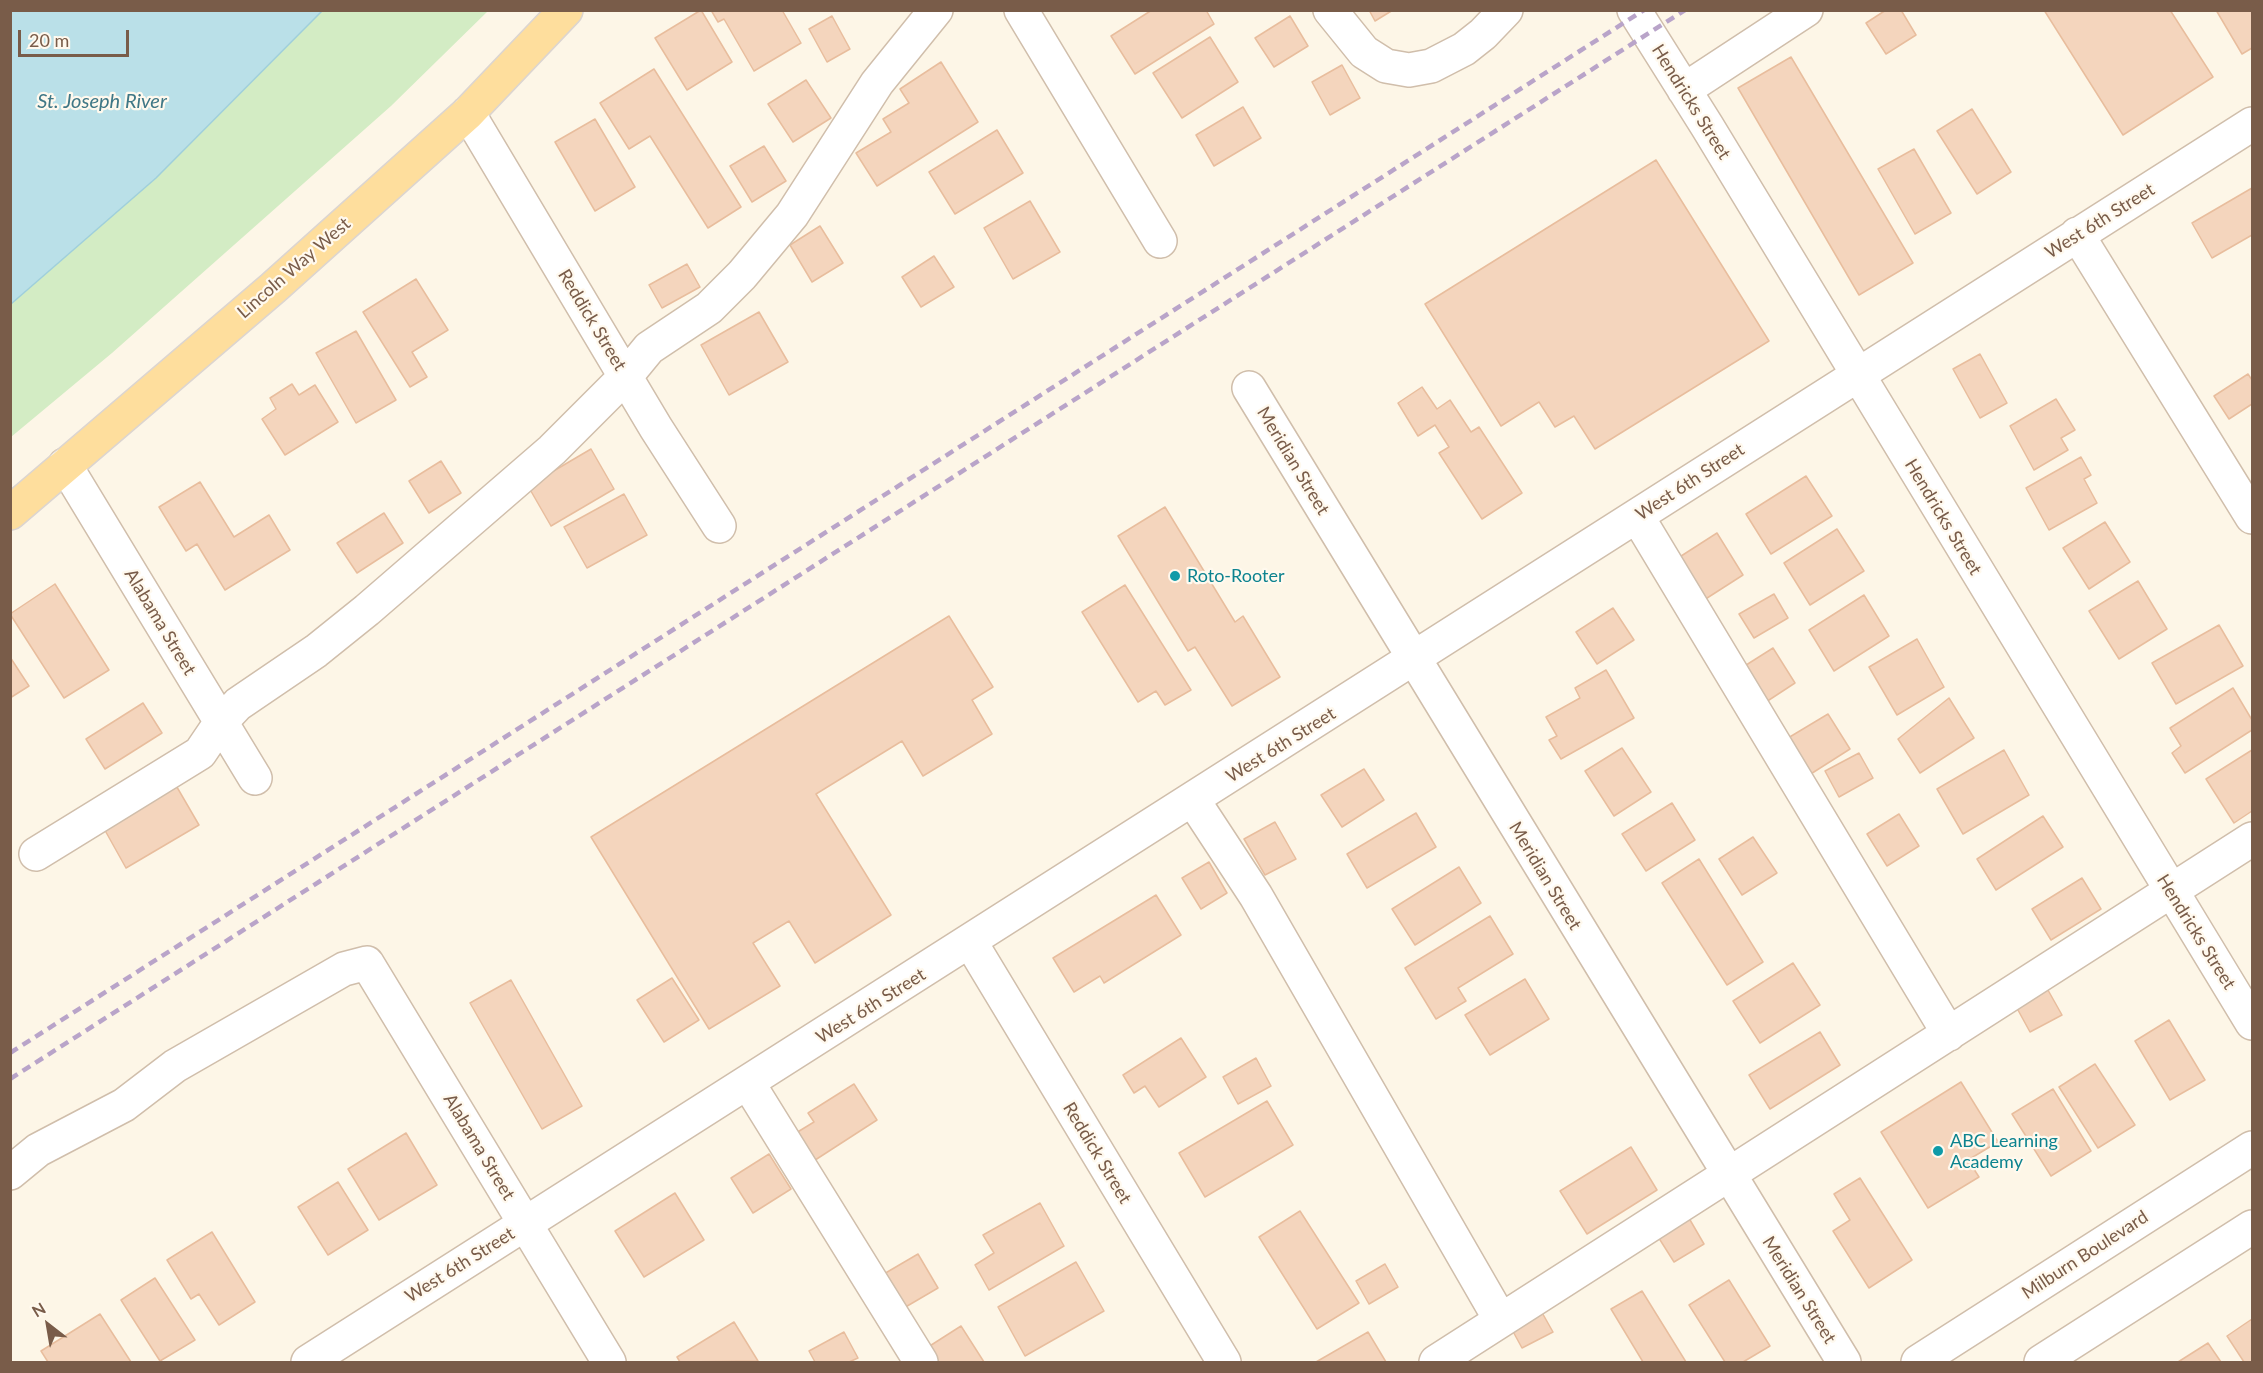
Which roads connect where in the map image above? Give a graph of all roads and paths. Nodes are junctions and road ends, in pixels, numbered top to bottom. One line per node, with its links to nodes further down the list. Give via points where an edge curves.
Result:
1 (566, 10): 9 (main road, Lincoln Way West)
2 (936, 10): 14 (street, via 878,83 792,215 742,275 709,308 649,348)
3 (1022, 10): 12 (street)
4 (1330, 10): 5 (street, via 1364,52 1386,66 1409,69 1431,66 1464,49)
5 (1506, 10)
6 (1634, 10): 8 (street, Hendricks Street)
7 (1806, 10): 8 (street)
8 (1684, 90): 13 (street, Hendricks Street)
9 (468, 113): 14 (street, Reddick Street); 16 (main road, Lincoln Way West, via 273,288)
10 (2253, 124): 11 (street, West 6th Street)
11 (2077, 234): 13 (street, West 6th Street); 19 (street)
12 (1160, 241)
13 (1858, 375): 18 (street, West 6th Street); 27 (street, Hendricks Street)
14 (626, 376): 20 (street, Reddick Street); 22 (street, via 552,450 367,610 316,651 238,704)
15 (1249, 388): 21 (street, Meridian Street)
16 (65, 465): 17 (main road, Lincoln Way West); 22 (street, Alabama Street)
17 (10, 513)
18 (1637, 516): 21 (street, West 6th Street); 30 (street)
19 (2253, 517)
20 (719, 526)
21 (1413, 661): 24 (street, West 6th Street); 34 (street, Meridian Street)
22 (221, 722): 23 (street, Alabama Street); 26 (street, via 200,753)
23 (255, 778)
24 (1193, 800): 28 (street, West 6th Street); 37 (street, via 1256,896)
25 (2253, 839): 27 (street)
26 (36, 854)
27 (2170, 890): 29 (street, Hendricks Street); 30 (street)
28 (971, 943): 31 (street, West 6th Street); 41 (street, Reddick Street)
29 (2253, 1023)
30 (1948, 1034): 34 (street)
31 (748, 1083): 35 (street, West 6th Street); 40 (street)
32 (2253, 1148): 44 (street, Milburn Boulevard)
33 (10, 1173): 35 (street, Alabama Street, via 38,1150 124,1105 175,1066 344,969 366,963)
34 (1727, 1174): 37 (street); 43 (street, Meridian Street)
35 (525, 1224): 38 (street, West 6th Street); 39 (street, Alabama Street)
36 (2253, 1227): 45 (street)
37 (1500, 1319): 42 (street)
38 (308, 1362)
39 (609, 1362)
40 (921, 1362)
41 (1224, 1362)
42 (1436, 1362)
43 (1844, 1362)
44 (1918, 1362)
45 (2041, 1362)

